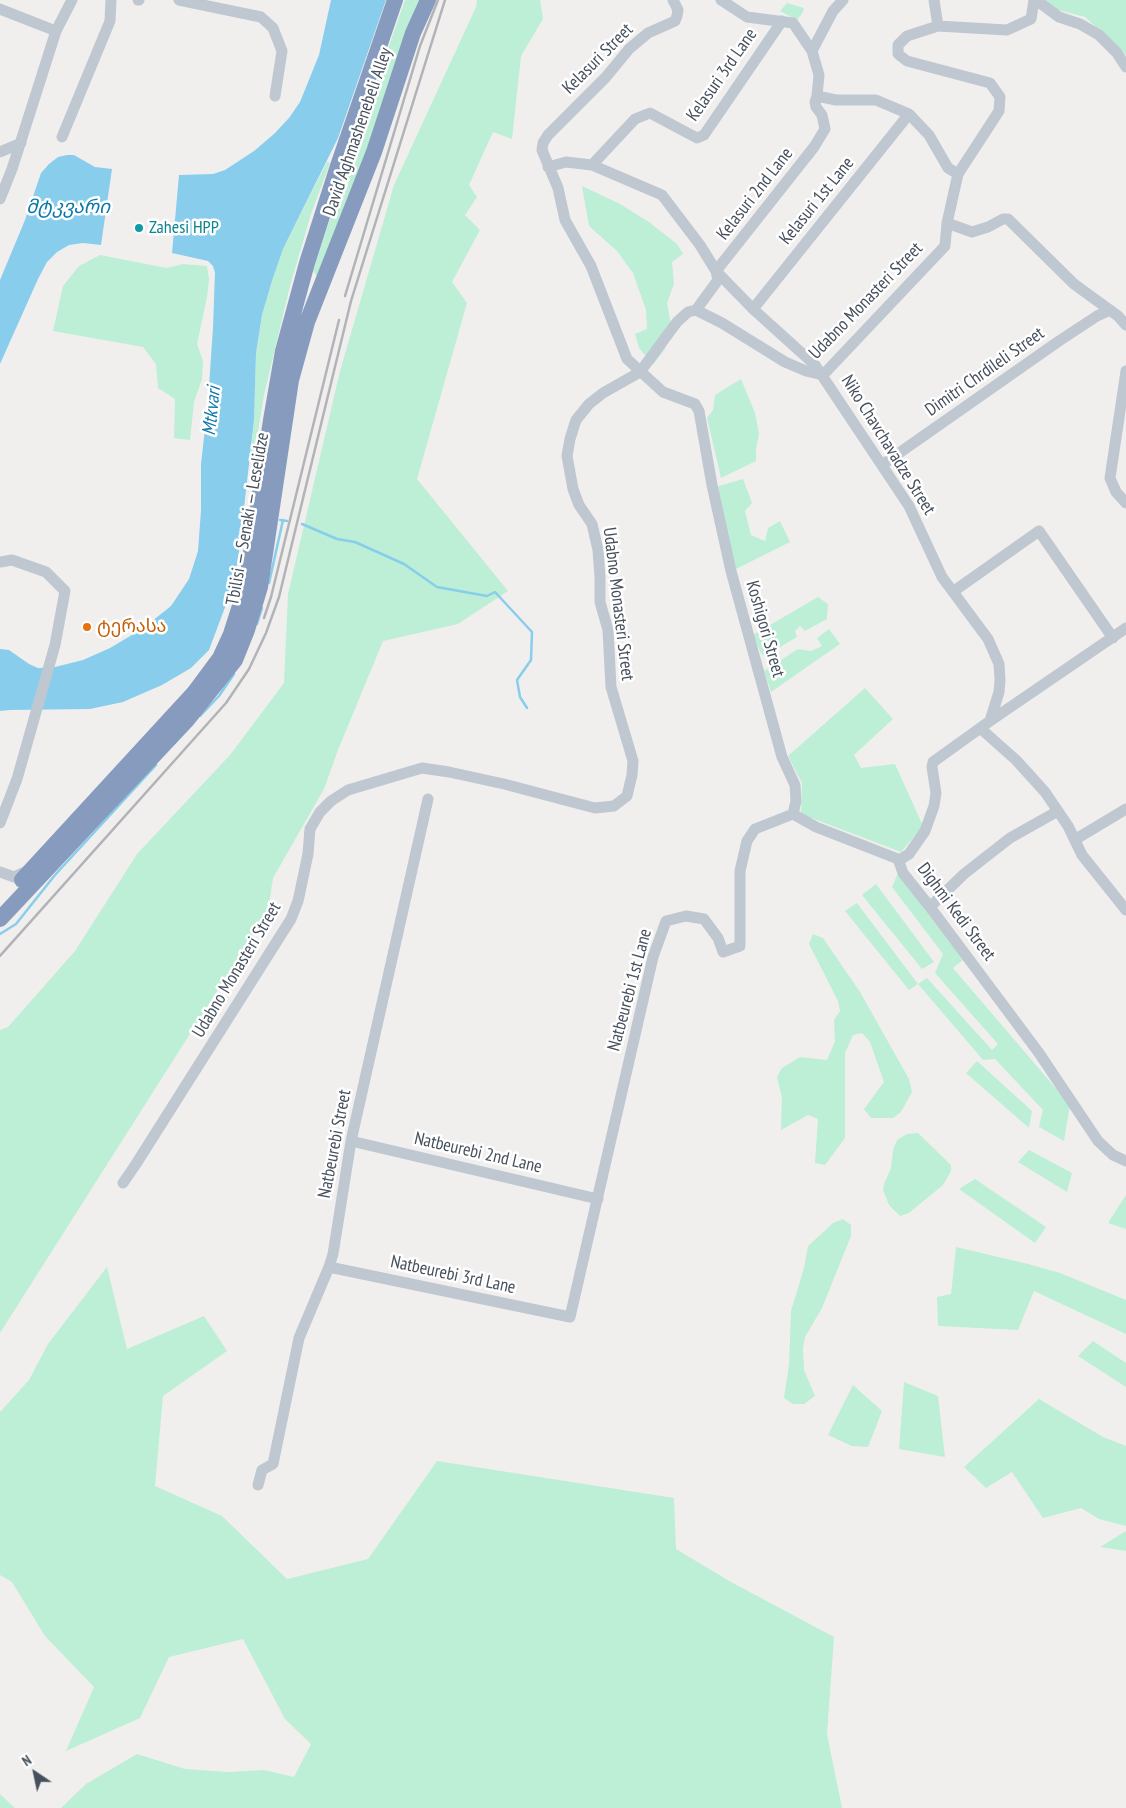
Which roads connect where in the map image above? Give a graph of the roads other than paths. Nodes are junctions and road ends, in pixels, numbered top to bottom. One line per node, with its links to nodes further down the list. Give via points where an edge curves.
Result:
1 (72, 0): 14 (street)
2 (111, 0): 20 (street, via 110,22)
3 (180, 0): 17 (street, via 261,17 273,28 282,51)
4 (395, 0): 29 (highway, David Aghmashenebeli Alley)
5 (428, 0): 31 (highway, David Aghmashenebeli Alley, via 413,33 342,239)
6 (673, 0): 22 (street, Kelasuri Street, via 678,10 675,21 648,33 629,49 548,135)
7 (721, 0): 12 (street, via 746,17)
8 (843, 0): 15 (street, via 833,11)
9 (934, 0): 13 (street)
10 (1035, 0): 13 (street, Udabno Monasteri Street, via 1031,19 1007,30); 16 (street, via 1059,17 1099,35)
11 (0, 9): 14 (street)
12 (782, 22): 15 (street, via 793,23); 24 (street, Kelasuri 3rd Lane, via 704,135 697,138 650,113 635,120)
13 (938, 26): 26 (street, Udabno Monasteri Street, via 906,36 898,45 898,54 907,62 990,83 1000,97 999,111)
14 (56, 30): 21 (street)
15 (812, 51): 18 (street, via 819,75)
16 (1126, 67)
17 (276, 96)
18 (817, 96): 19 (street, via 836,100 876,100); 30 (street, Kelasuri 2nd Lane, via 816,107 822,115 825,129)
19 (909, 114): 26 (street, via 929,135 948,168); 32 (street, Kelasuri 1st Lane)
20 (62, 137)
21 (21, 143): 23 (street); 27 (street)
22 (542, 150): 25 (street, Koshigori Street)
23 (0, 152)
24 (592, 165): 25 (street, Niko Chavchavadze Street, via 566,162); 30 (street, Niko Chavchavadze Street, via 662,195)
25 (548, 167): 37 (street, Koshigori Street, via 558,188 565,220 591,266 627,359)
26 (958, 174): 28 (street, Udabno Monasteri Street)
27 (0, 199)
28 (947, 223): 34 (street, via 972,232 1008,219 1074,284); 38 (street, Udabno Monasteri Street, via 945,246)
29 (307, 262): 54 (highway, Tbilisi — Senaki — Leselidze, via 270,420 246,587 229,640 211,672 183,706)
30 (716, 271): 32 (street, Niko Chavchavadze Street); 33 (street, Kelasuri 2nd Lane, via 718,280)
31 (324, 276): 59 (highway, Tbilisi — Senaki — Leselidze, via 291,380 260,586 235,660 187,720)
32 (753, 309): 38 (street, Niko Chavchavadze Street)
33 (696, 310): 37 (street, Udabno Monasteri Street, via 676,322); 38 (street, Udabno Monasteri Street, via 785,362)
34 (1110, 310): 35 (street); 39 (street, Dimitri Chrdileli Street, via 1058,341)
35 (1126, 325)
36 (1126, 371): 40 (street, via 1110,478)
37 (640, 372): 50 (street, Koshigori Street, via 663,392 695,404 699,412 730,572 782,757 794,785 796,801); 62 (street, Udabno Monasteri Street, via 589,404 576,420 567,456 574,489 592,524 598,550 600,602 608,630 611,687 633,761 627,796 614,806 595,808 504,784 422,768 348,790 331,801 310,829 298,901 291,918)
38 (824, 375): 39 (street, Niko Chavchavadze Street)
39 (882, 465): 42 (street, Niko Chavchavadze Street, via 909,506 942,577)
40 (1126, 503)
41 (0, 562): 51 (street, via 12,560 46,572 65,591 55,645 17,779)
42 (954, 591): 44 (street, via 1039,531); 45 (street, Niko Chavchavadze Street, via 988,639 999,664 999,692)
43 (1125, 631): 44 (street, Dighmi Kedi Street)
44 (1113, 638): 45 (street, Dighmi Kedi Street)
45 (990, 720): 46 (street, Dighmi Kedi Street)
46 (980, 728): 49 (street, via 1016,760 1046,792); 53 (street, Dighmi Kedi Street, via 933,762 936,793 925,831 909,854)
47 (428, 799): 60 (street, Natbeurebi Street)
48 (1126, 809): 52 (street)
49 (1058, 811): 52 (street); 57 (street, via 1010,838 964,874)
50 (793, 814): 53 (street, via 816,827); 63 (street, Natbeurebi 1st Lane, via 754,830 747,841 740,871 740,946 723,952 718,938 704,919 686,916 666,921 653,957)
51 (0, 823)
52 (1076, 839): 58 (street, via 1082,855)
53 (898, 859): 57 (street, Dighmi Kedi Street, via 903,873)
54 (35, 866): 55 (street, via 14,877); 56 (highway, Tbilisi — Senaki — Leselidze)
55 (0, 872)
56 (0, 904)
57 (930, 907): 61 (street, Dighmi Kedi Street, via 1039,1053 1098,1141 1113,1155)
58 (1126, 910)
59 (0, 920)
60 (351, 1141): 63 (street, Natbeurebi 2nd Lane); 64 (street, Natbeurebi Street)
61 (1126, 1161)
62 (123, 1184)
63 (598, 1198): 65 (street, Natbeurebi 1st Lane)
64 (329, 1267): 65 (street, Natbeurebi 3rd Lane); 66 (street, Natbeurebi Street, via 298,1338 273,1464 262,1470)
65 (570, 1318)
66 (258, 1485)

